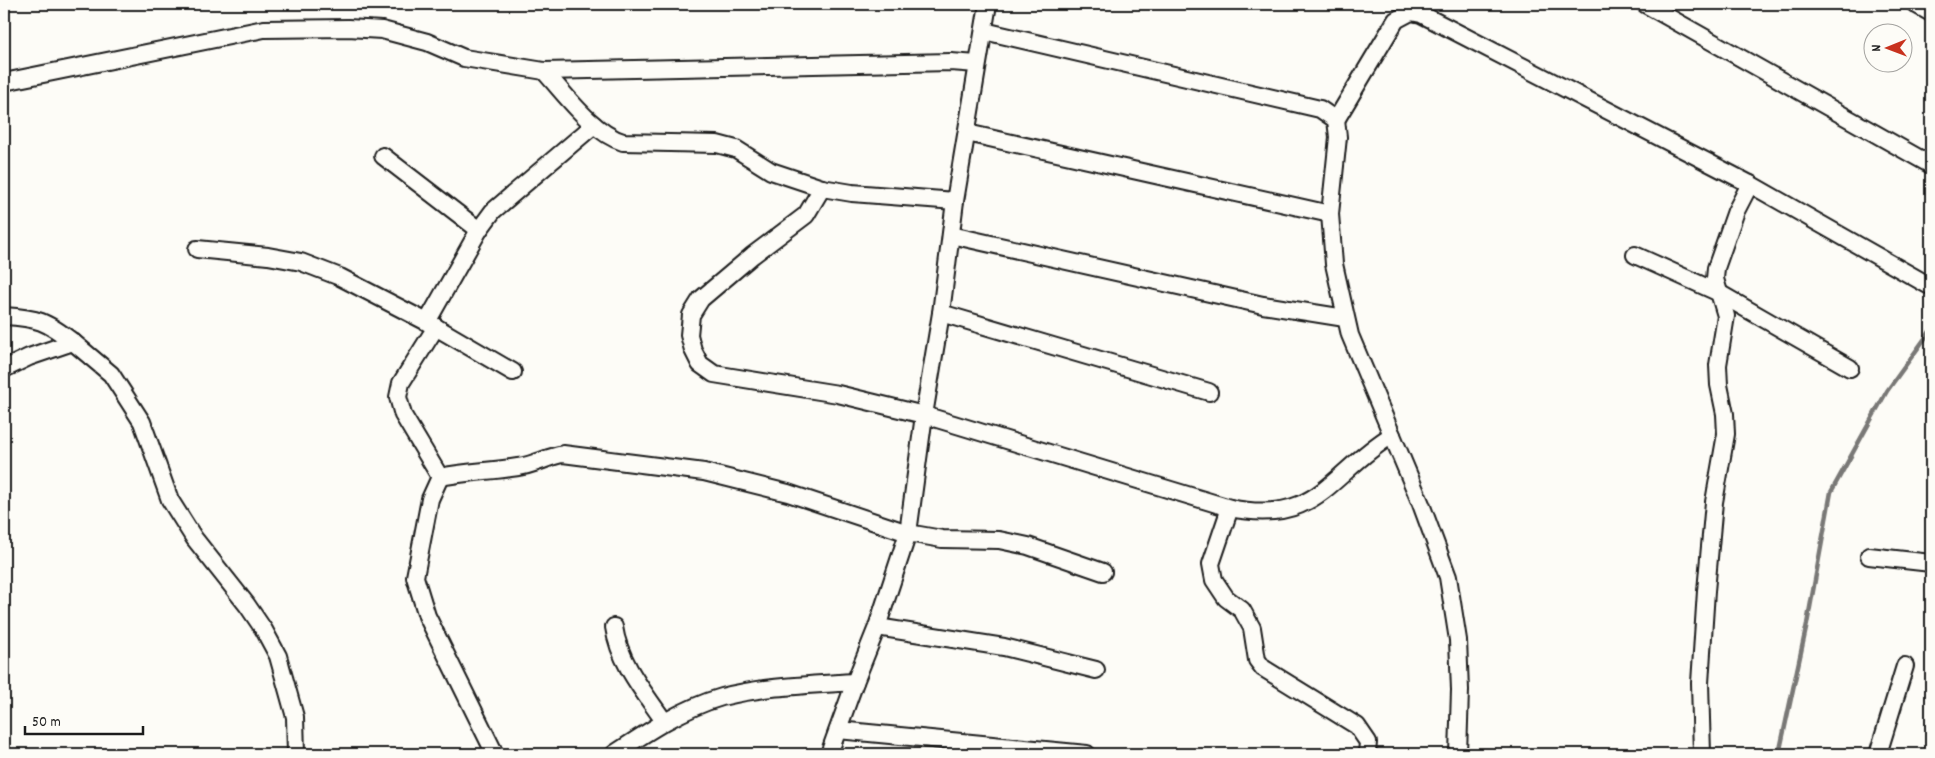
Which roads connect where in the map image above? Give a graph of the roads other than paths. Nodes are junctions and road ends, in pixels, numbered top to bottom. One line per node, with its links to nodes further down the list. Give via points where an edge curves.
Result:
1 (988, 4): 5 (street)
2 (1645, 4): 13 (street)
3 (1915, 4): 4 (street)
4 (1931, 13)
5 (984, 31): 6 (street); 9 (street, via 1320,109)
6 (977, 64): 7 (street, via 941,62); 11 (street)
7 (544, 71): 8 (street, via 464,58 427,42 382,30 306,28 264,30); 10 (street)
8 (4, 82)
9 (1336, 120): 14 (street, via 1396,20 1411,12 1421,14); 17 (street, via 1338,136)
10 (594, 125): 15 (street, via 614,140 623,142 717,144 736,149 771,171); 18 (street, via 493,211)
11 (968, 133): 16 (street); 17 (street)
12 (383, 156): 18 (street)
13 (1931, 165)
14 (1750, 184): 22 (street); 23 (street, via 1736,211 1716,268)
15 (822, 188): 16 (street); 33 (street, via 806,215 701,299 691,315 689,334 693,350 700,364 714,374 838,394)
16 (955, 201): 19 (street)
17 (1330, 214): 26 (street, via 1334,264)
18 (479, 230): 27 (street)
19 (951, 235): 24 (street); 26 (street, via 1263,305)
20 (196, 249): 27 (street, via 301,262 340,277)
21 (1635, 255): 23 (street)
22 (1928, 285)
23 (1717, 292): 29 (street); 55 (street, via 1726,316 1718,365 1726,434 1714,502 1701,665)
24 (941, 313): 32 (street); 33 (street)
25 (4, 316): 28 (street, via 32,318 53,326)
26 (1345, 318): 34 (street)
27 (432, 325): 31 (street); 35 (street, via 401,383 398,397 403,415)
28 (73, 342): 30 (street); 48 (street, via 111,374 142,422 170,500 194,538 264,630 278,656 295,717)
29 (1850, 368)
30 (4, 369)
31 (513, 372)
32 (1209, 392)
33 (924, 415): 36 (street); 37 (street)
34 (1392, 435): 36 (street, via 1308,502 1282,511 1253,512); 54 (street, via 1448,578 1458,640)
35 (440, 477): 37 (street, via 518,467 562,454 623,461 704,472 779,491); 49 (street, via 430,499 415,577 427,616)
36 (1230, 508): 53 (street, via 1211,564 1212,572 1226,598 1242,610 1252,628 1257,660 1263,668 1356,726 1368,742)
37 (908, 533): 40 (street, via 942,539 999,540 1028,546); 41 (street)
38 (1868, 556): 39 (street)
39 (1931, 563)
40 (1103, 572)
41 (877, 627): 44 (street, via 1004,647); 45 (street)
42 (614, 628): 46 (street, via 616,644 623,659)
43 (1905, 666): 56 (street)
44 (1096, 670)
45 (854, 682): 46 (street, via 764,689 721,698); 47 (street)
46 (664, 721): 50 (street)
47 (838, 730): 51 (street); 52 (street)
48 (296, 754)
49 (495, 754)
50 (614, 754)
51 (829, 754)
52 (1087, 754)
53 (1368, 754)
54 (1458, 754)
55 (1702, 754)
56 (1878, 754)

